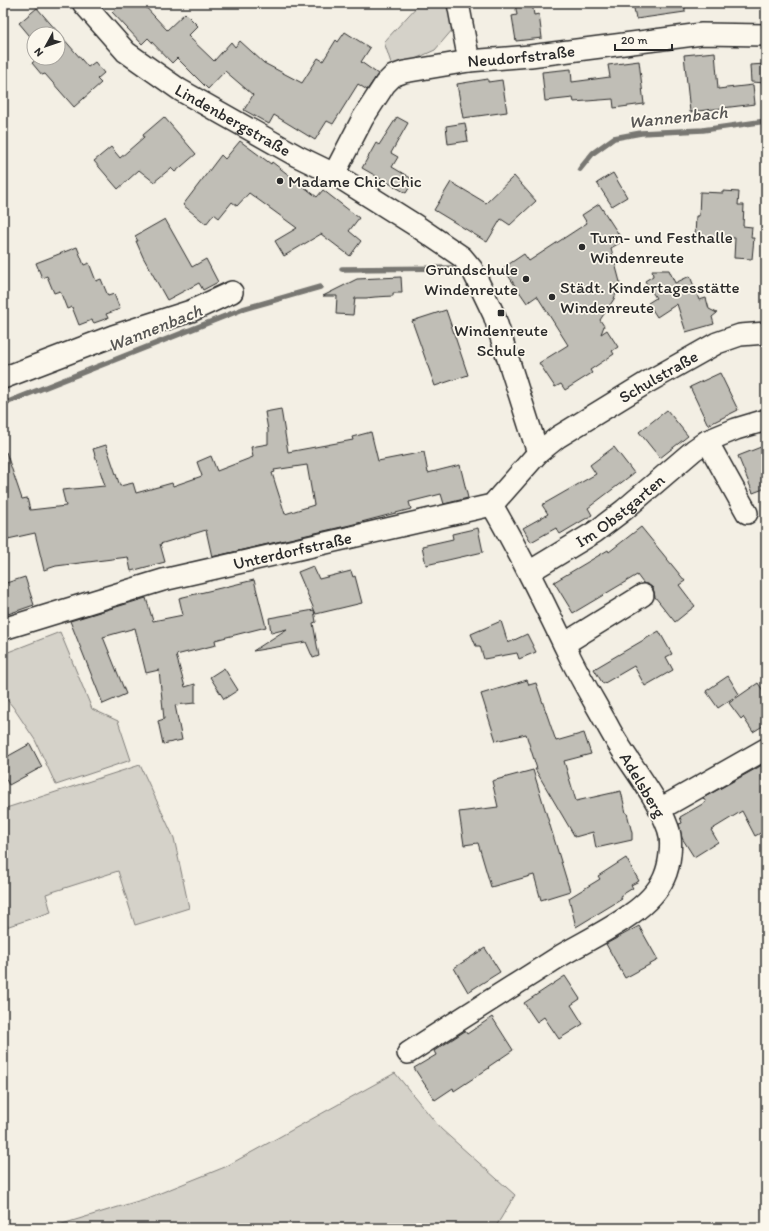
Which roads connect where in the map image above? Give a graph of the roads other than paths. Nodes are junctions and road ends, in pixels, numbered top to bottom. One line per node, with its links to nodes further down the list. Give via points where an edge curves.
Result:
1 (83, 3): 5 (street, Lindenbergstraße, via 126,52 180,90)
2 (458, 3): 4 (street)
3 (766, 35): 4 (street, Neudorfstraße, via 702,34 530,56)
4 (469, 61): 5 (street, Neudorfstraße, via 393,76 363,118)
5 (334, 174): 11 (street, Lindenbergstraße, via 462,257 472,269 494,315)
6 (232, 292): 8 (street, via 191,311 106,338)
7 (766, 333): 11 (street, Schulstraße, via 740,335 717,343 558,437)
8 (3, 378)
9 (766, 420): 10 (street, Im Obstgarten)
10 (707, 441): 13 (street); 14 (street, Im Obstgarten, via 595,532)
11 (538, 453): 12 (street)
12 (492, 505): 14 (street, Adelsberg); 16 (street, Unterdorfstraße, via 163,580)
13 (747, 513)
14 (529, 572): 17 (street, Adelsberg)
15 (643, 595): 17 (street)
16 (3, 629)
17 (564, 644): 19 (street, Adelsberg, via 614,738)
18 (766, 749): 19 (street)
19 (660, 809): 20 (street, Adelsberg, via 669,830 670,857 664,879 650,897 620,921)
20 (408, 1053)

